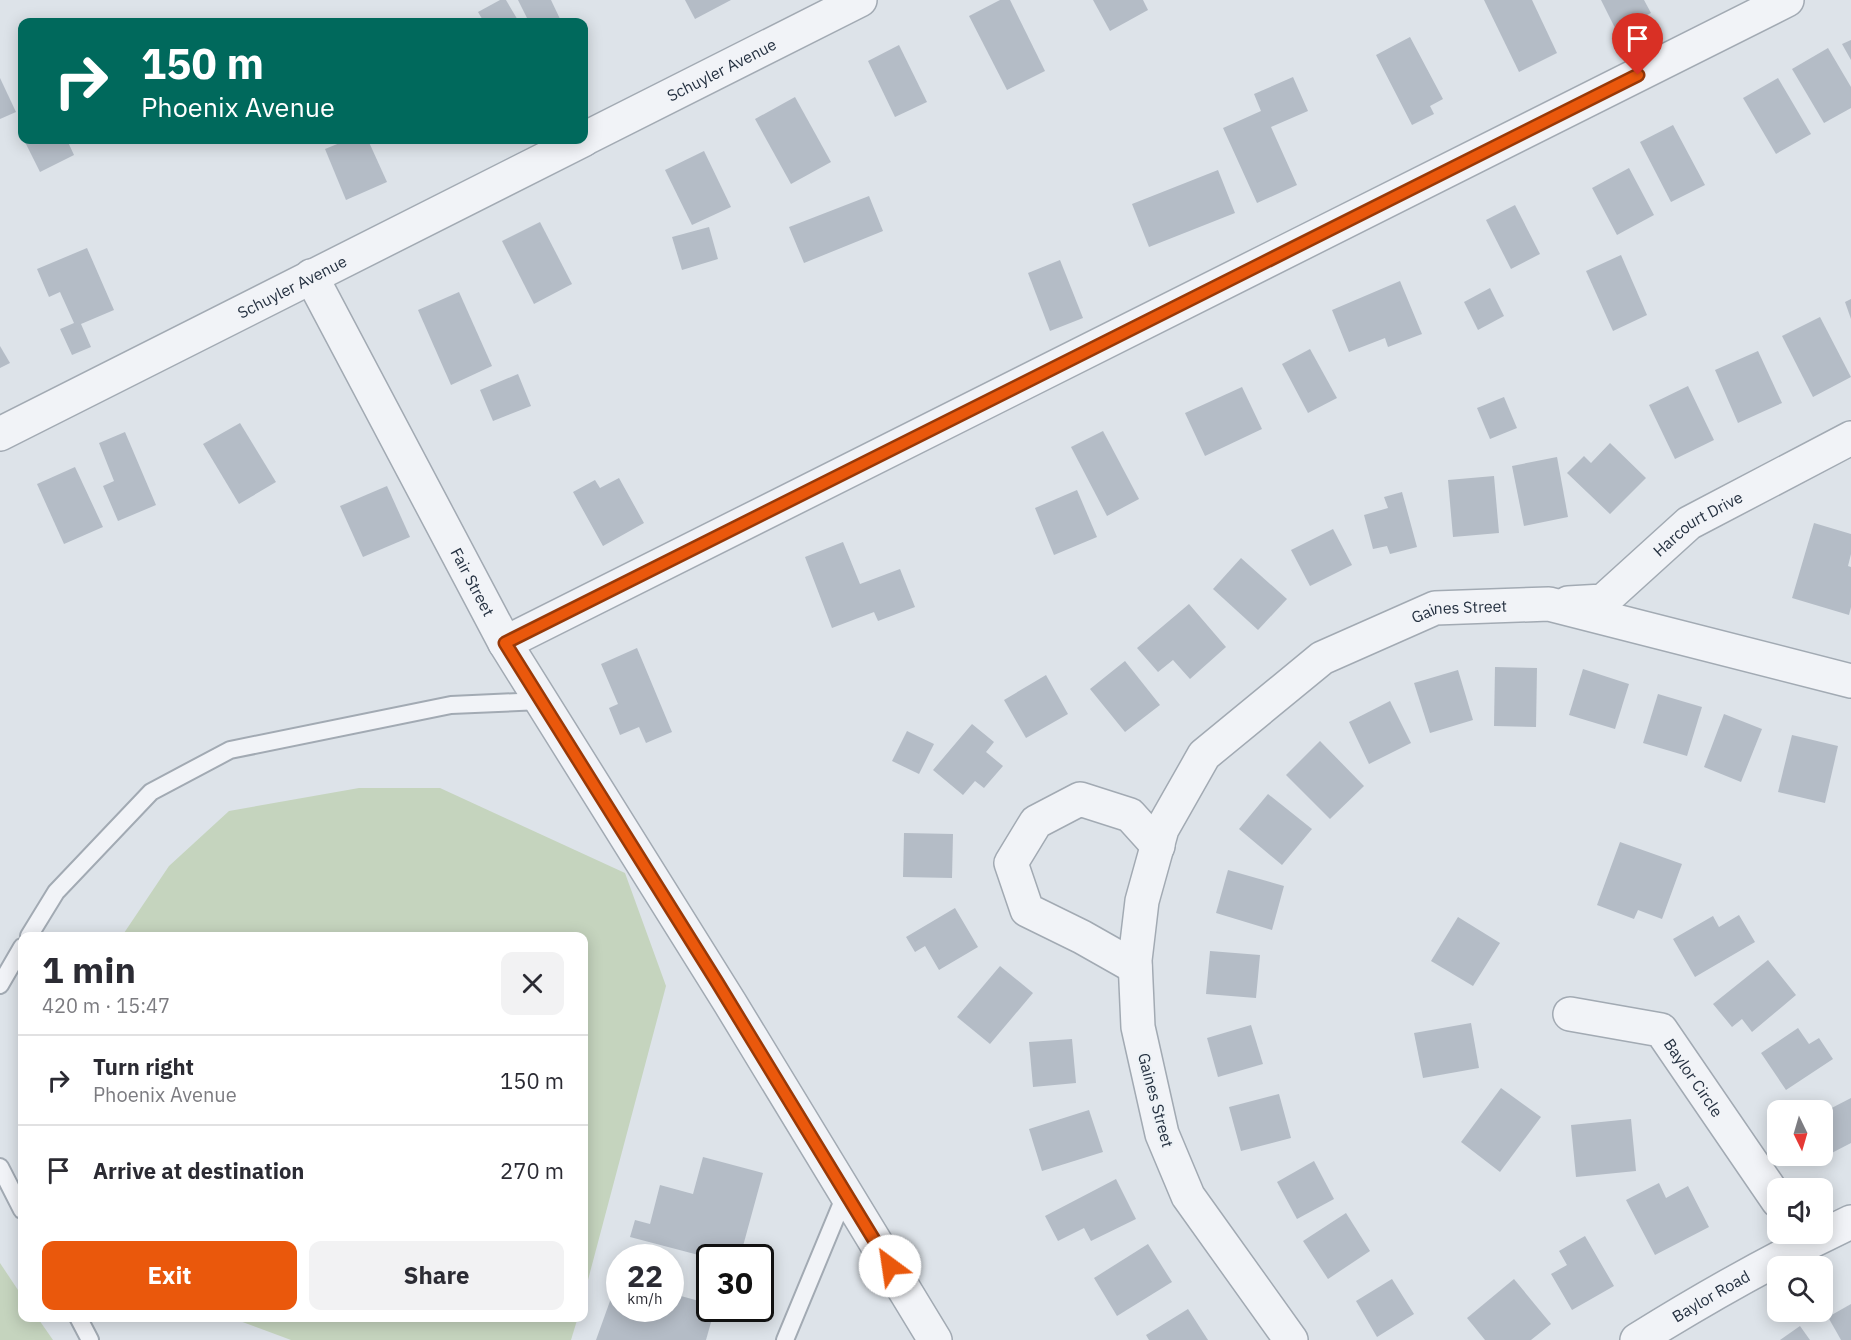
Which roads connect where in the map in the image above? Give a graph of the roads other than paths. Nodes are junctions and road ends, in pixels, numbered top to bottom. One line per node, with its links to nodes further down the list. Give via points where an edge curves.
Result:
1 (860, 0): 3 (street, Schuyler Avenue)
2 (1787, 0): 9 (street)
3 (588, 136)
4 (573, 144): 5 (street, Schuyler Avenue)
5 (311, 276): 6 (street, Schuyler Avenue); 9 (street, Fair Street)
6 (0, 435)
7 (1851, 438): 8 (street, Harcourt Drive, via 1689,523 1603,601)
8 (1549, 604): 10 (street, Gaines Street); 12 (street, Gaines Street, via 1435,608 1322,658 1204,755 1162,829)
9 (505, 643): 11 (street, Fair Street)
10 (1851, 681)
11 (541, 700): 13 (lane, via 451,705 230,750 151,792 56,892); 20 (street, Fair Street)
12 (1158, 846): 15 (street, Gaines Street, via 1142,901); 15 (street, via 1130,815 1080,799 1036,822 1011,862 1028,910)
13 (31, 932)
14 (18, 954): 16 (lane)
15 (1135, 967): 29 (street, Gaines Street, via 1138,1027 1162,1134 1188,1196)
16 (0, 985)
17 (1570, 1014): 19 (street, Baylor Circle, via 1661,1030)
18 (0, 1167): 21 (lane)
19 (1767, 1185)
20 (846, 1193): 27 (lane); 28 (street, Fair Street)
21 (18, 1202)
22 (1851, 1222): 23 (street, Baylor Road)
23 (1833, 1228)
24 (1793, 1244): 30 (street, Baylor Road)
25 (81, 1322): 26 (lane)
26 (90, 1340)
27 (785, 1340)
28 (935, 1340)
29 (1292, 1340)
30 (1637, 1340)

